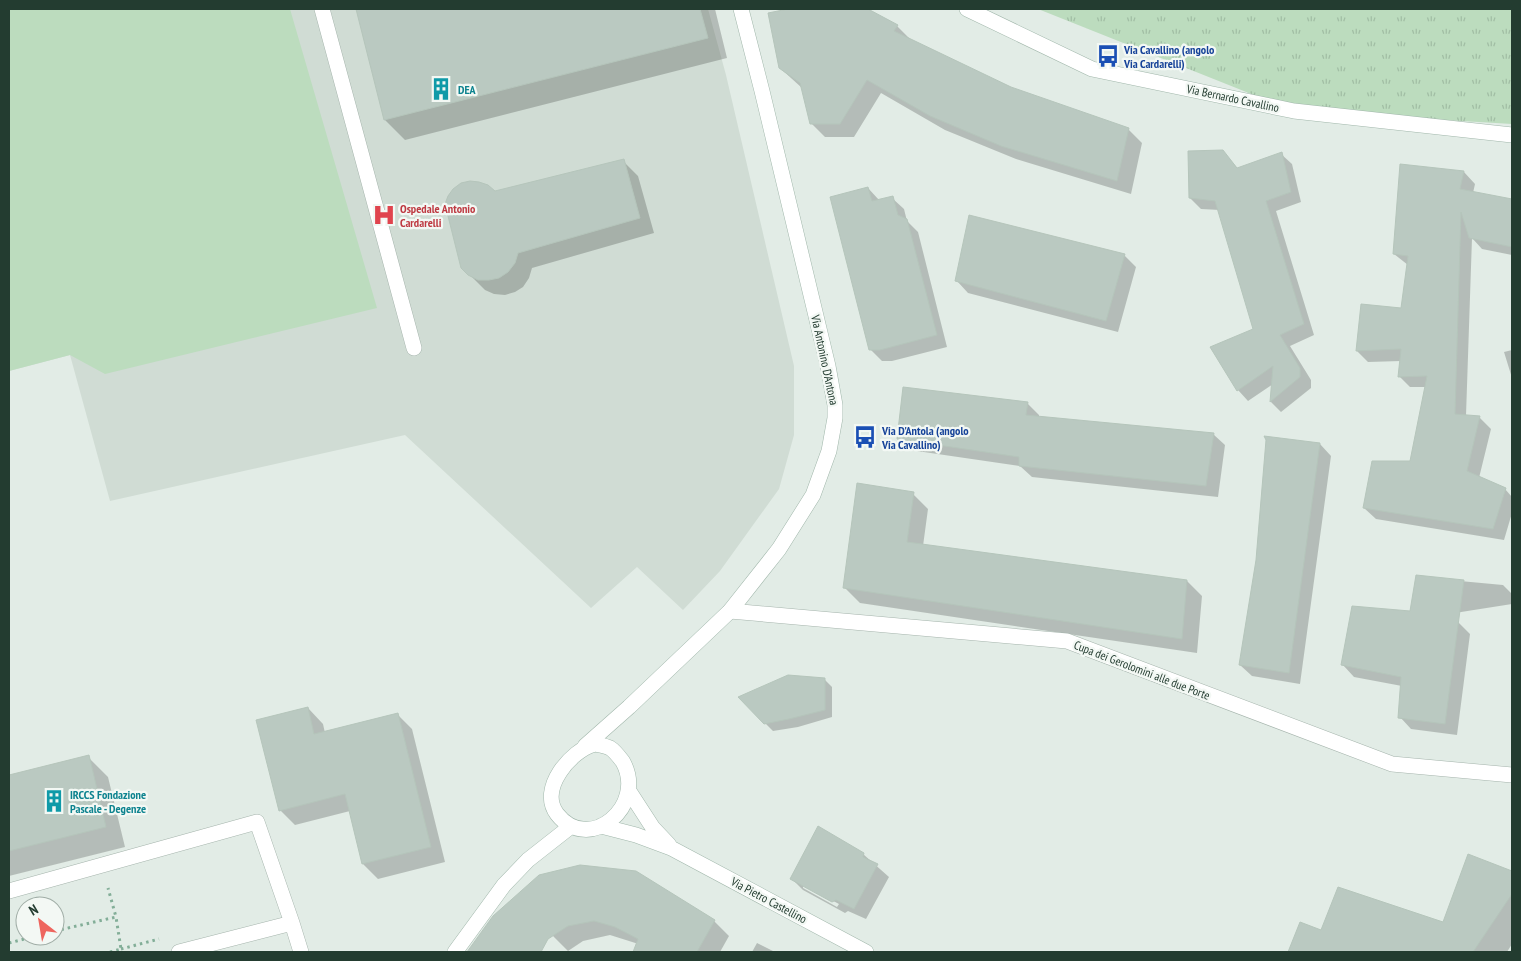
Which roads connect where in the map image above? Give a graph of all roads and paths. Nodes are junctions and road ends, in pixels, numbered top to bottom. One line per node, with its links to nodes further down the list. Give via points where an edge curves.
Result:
1 (322, 9): 5 (main road)
2 (741, 9): 6 (main road, Via Antonino D'Antona, via 828,366 835,418 829,451 813,495 779,549)
3 (967, 9): 4 (main road, Via Bernardo Cavallino, via 1092,69 1294,111)
4 (1512, 135)
5 (414, 348)
6 (730, 611): 7 (main road, Via Antonino D'Antona); 10 (main road, Cupa dei Gerolomini alle due Porte, via 1067,641 1392,764)
7 (629, 707): 8 (main road, Via Antonino D'Antona); 9 (main road, Via Antonino D'Antona)
8 (585, 746): 9 (main road, via 595,744); 13 (main road, via 563,768 552,785 554,811)
9 (610, 748): 11 (main road, via 627,770)
10 (1512, 775)
11 (629, 791): 12 (main road, via 619,812); 14 (main road, Via Pietro Castellino, via 653,828)
12 (601, 826): 13 (main road, via 594,829); 14 (main road, Via Pietro Castellino)
13 (570, 827): 23 (main road, via 528,860 504,885)
14 (671, 848): 24 (main road, Via Pietro Castellino)
15 (102, 866): 16 (main road); 17 (path); 18 (main road, via 258,822)
16 (9, 891)
17 (116, 916): 19 (path); 20 (path, via 121,949)
18 (292, 923): 21 (main road); 22 (main road)
19 (65, 929)
20 (110, 952)
21 (179, 952)
22 (301, 952)
23 (455, 952)
24 (866, 952)

